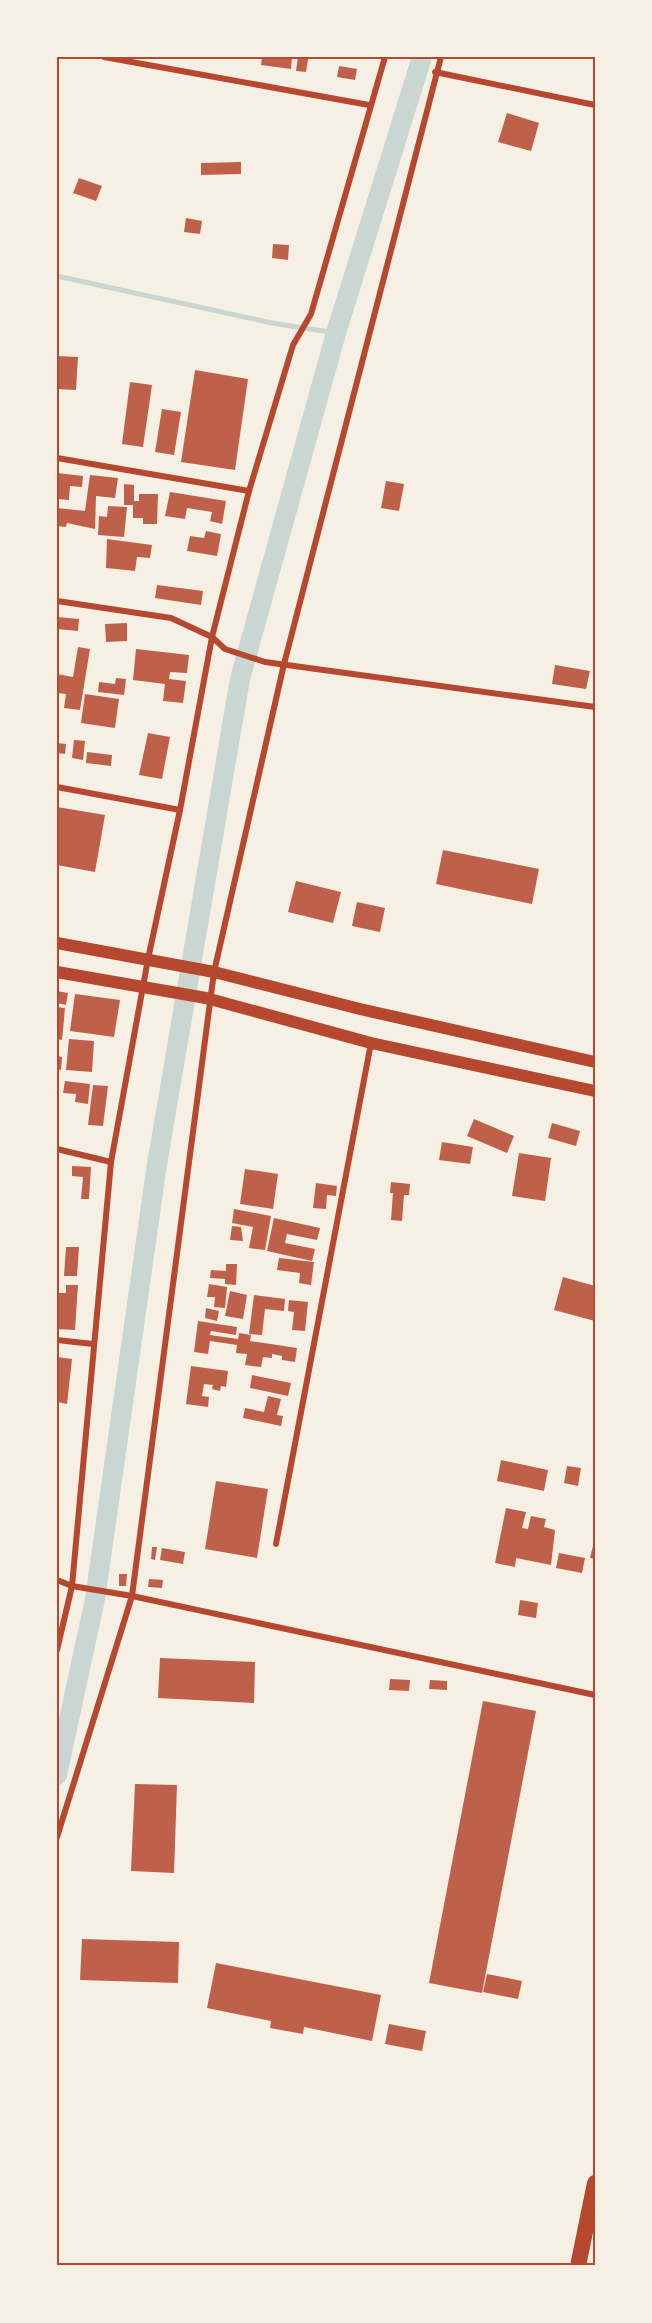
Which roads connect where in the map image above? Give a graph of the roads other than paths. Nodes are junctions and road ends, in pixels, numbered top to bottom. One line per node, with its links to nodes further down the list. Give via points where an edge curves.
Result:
1 (104, 57): 5 (street)
2 (385, 57): 5 (street)
3 (441, 57): 4 (street)
4 (435, 72): 6 (street); 11 (street)
5 (369, 105): 8 (street, via 311,314 293,345)
6 (595, 105)
7 (57, 458): 8 (street)
8 (249, 491): 10 (street)
9 (57, 601): 10 (street, via 171,618)
10 (212, 637): 11 (street, via 225,649 265,663); 14 (street)
11 (284, 664): 12 (street); 17 (street)
12 (595, 707)
13 (57, 787): 14 (street)
14 (180, 810): 16 (street)
15 (57, 943): 16 (main road)
16 (149, 960): 17 (main road); 19 (street)
17 (210, 971): 20 (street); 22 (main road)
18 (57, 972): 19 (main road)
19 (145, 988): 20 (main road); 25 (street)
20 (207, 999): 21 (main road); 31 (street)
21 (371, 1043): 23 (main road); 28 (street)
22 (595, 1062)
23 (595, 1091)
24 (57, 1149): 25 (street)
25 (111, 1162): 27 (street)
26 (57, 1340): 27 (street)
27 (93, 1344): 30 (street)
28 (276, 1545)
29 (57, 1580): 30 (street)
30 (72, 1586): 31 (street); 32 (street)
31 (132, 1596): 33 (street); 34 (street)
32 (57, 1650)
33 (595, 1695)
34 (57, 1837)
35 (595, 2183): 36 (highway)
36 (578, 2266)

